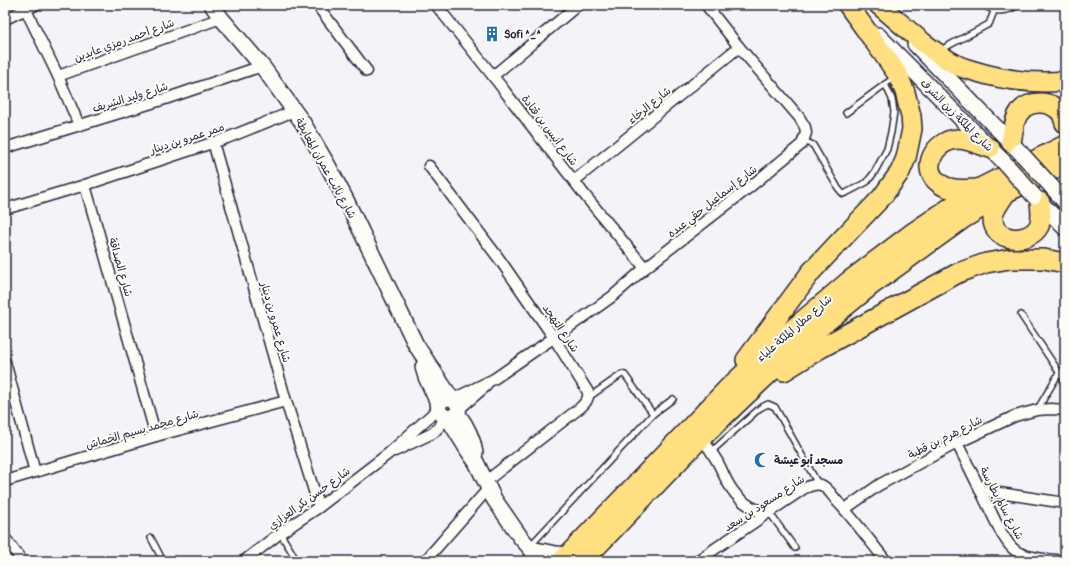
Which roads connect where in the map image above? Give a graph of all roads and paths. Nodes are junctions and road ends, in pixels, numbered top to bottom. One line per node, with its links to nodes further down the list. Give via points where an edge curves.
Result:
1 (317, 5): 15 (street)
2 (436, 5): 17 (street, شارع أنيس بن قتادة)
3 (578, 5): 17 (street)
4 (706, 5): 12 (street)
5 (848, 5): 18 (highway, via 889,62); 29 (street, شارع الملكة زين الشرف)
6 (877, 5): 19 (highway, via 936,53 958,66 1008,79 1032,82); 27 (street, شارع الملكة زين الشرف)
7 (1014, 5): 9 (street, via 1000,9)
8 (30, 7): 11 (street); 16 (street)
9 (992, 7): 13 (lane, via 989,24)
10 (217, 9): 14 (street, شارع نائب عمران المعايطة); 16 (street, شارع أحمد رمزي عابدين)
11 (5, 19)
12 (739, 47): 25 (street, via 799,117 806,132); 32 (street, شارع الرخاء)
13 (946, 47)
14 (262, 66): 20 (street, شارع نائب عمران المعايطة); 23 (street, شارع وليد الشريف)
15 (367, 71)
16 (58, 76): 23 (street)
17 (493, 76): 32 (street, شارع أنيس بن قتادة)
18 (892, 80): 21 (lane); 25 (lane, via 894,112 891,132 886,149 867,182 843,194 812,145); 47 (highway, via 906,92 911,116 912,129 906,158 900,172 882,197 811,272 754,348)
19 (1065, 81)
20 (294, 111): 26 (street, ممر عمرو بن دينار); 51 (street, شارع نائب عمران المعايطة, via 346,200)
21 (846, 113)
22 (1065, 123): 27 (highway, via 1062,115 1051,105 1037,103 1022,108 1017,114)
23 (79, 125): 28 (street, شارع وليد الشريف)
24 (1065, 127): 30 (highway)
25 (804, 141): 41 (street, شارع إسماعيل حقي عبده, via 751,186)
26 (213, 142): 33 (street, ممر عمرو بن دينار); 50 (street, شارع عمرو بن دينار)
27 (1015, 147): 37 (street, شارع الملكة زين الشرف, bridge)
28 (5, 148)
29 (990, 148): 34 (highway, via 957,139 945,142 932,155 930,166 933,177 939,184 955,190); 36 (street, شارع الملكة زين الشرف, bridge)
30 (1063, 152): 34 (highway, شارع مطار الملكة علياء, via 1021,168); 35 (highway, شارع مطار الملكة علياء)
31 (429, 166): 43 (street, شارع التهجد, via 500,260)
32 (574, 181): 41 (street, شارع أنيس بن قتادة)
33 (85, 185): 38 (street); 55 (street, شارع الصداقة)
34 (978, 189): 47 (highway, شارع مطار الملكة علياء, via 911,234 849,281 780,340)
35 (1007, 192): 36 (highway, via 995,211 993,225 998,232 1011,238 1024,238 1034,233 1039,226 1041,213); 47 (highway, شارع مطار الملكة علياء, via 964,218 873,284)
36 (1037, 199): 39 (street, شارع الملكة زين الشرف)
37 (1065, 202)
38 (5, 209)
39 (1065, 228)
40 (1065, 263): 47 (highway, via 1044,259 1010,259 986,263 958,273)
41 (645, 268): 43 (street, شارع إسماعيل حقي عبده, via 613,296)
42 (1021, 315): 45 (lane)
43 (554, 338): 48 (street, شارع التهجد, via 586,388); 51 (street, شارع إسماعيل حقي عبده, via 494,379 474,397)
44 (5, 362): 59 (street)
45 (1059, 373): 46 (lane); 52 (lane)
46 (1065, 381)
47 (736, 392): 57 (highway, شارع مطار الملكة علياء); 73 (highway, شارع مطار الملكة علياء)
48 (589, 397): 54 (lane, via 622,374 626,375); 62 (street, via 581,407)
49 (673, 399): 54 (lane)
50 (286, 401): 55 (street, شارع محمد بسيم الخماش); 65 (street, شارع عمرو بن دينار)
51 (449, 409): 58 (street, شارع حسن بكر العزازي); 58 (street, شارع حسن بكر العزازي, via 433,433); 62 (street, شارع نائب عمران المعايطة)
52 (1037, 410): 53 (street, شارع هرم بن قطبة); 56 (street, شارع هرم بن قطبة, via 1015,416)
53 (1065, 410)
54 (653, 414): 72 (lane)
55 (156, 436): 59 (street, شارع محمد بسيم الخماش)
56 (957, 443): 63 (street, شارع سالم بطارسة); 66 (street, شارع هرم بن قطبة, via 879,485)
57 (706, 445): 61 (lane, via 768,404 775,407); 67 (street, via 739,498 754,508); 73 (highway, شارع مطار الملكة علياء)
58 (388, 454): 65 (street, شارع حسن بكر العزازي)
59 (35, 472): 60 (street, شارع محمد بسيم الخماش)
60 (5, 481)
61 (818, 484): 66 (street, شارع مسعود بن سعد, via 823,485); 67 (street, شارع مسعود بن سعد, via 803,489)
62 (487, 485): 72 (street, شارع نائب عمران المعايطة, via 500,509); 78 (street)
63 (980, 490): 64 (street); 81 (street, شارع سالم بطارسة, via 1000,530 1015,551 1022,555)
64 (1065, 503)
65 (319, 507): 68 (street, شارع حسن بكر العزازي)
66 (845, 509): 80 (street, شارع مسعود بن سعد)
67 (769, 512): 71 (lane); 79 (street, شارع مسعود بن سعد)
68 (280, 533): 76 (street, شارع حسن بكر العزازي); 77 (lane, via 293,554)
69 (5, 538): 74 (street)
70 (151, 538): 75 (lane)
71 (795, 548)
72 (533, 552): 73 (street, via 556,554)
73 (571, 559)
74 (22, 561)
75 (163, 561)
76 (244, 561)
77 (291, 561)
78 (425, 561)
79 (697, 561)
80 (886, 561)
81 (1064, 561)

